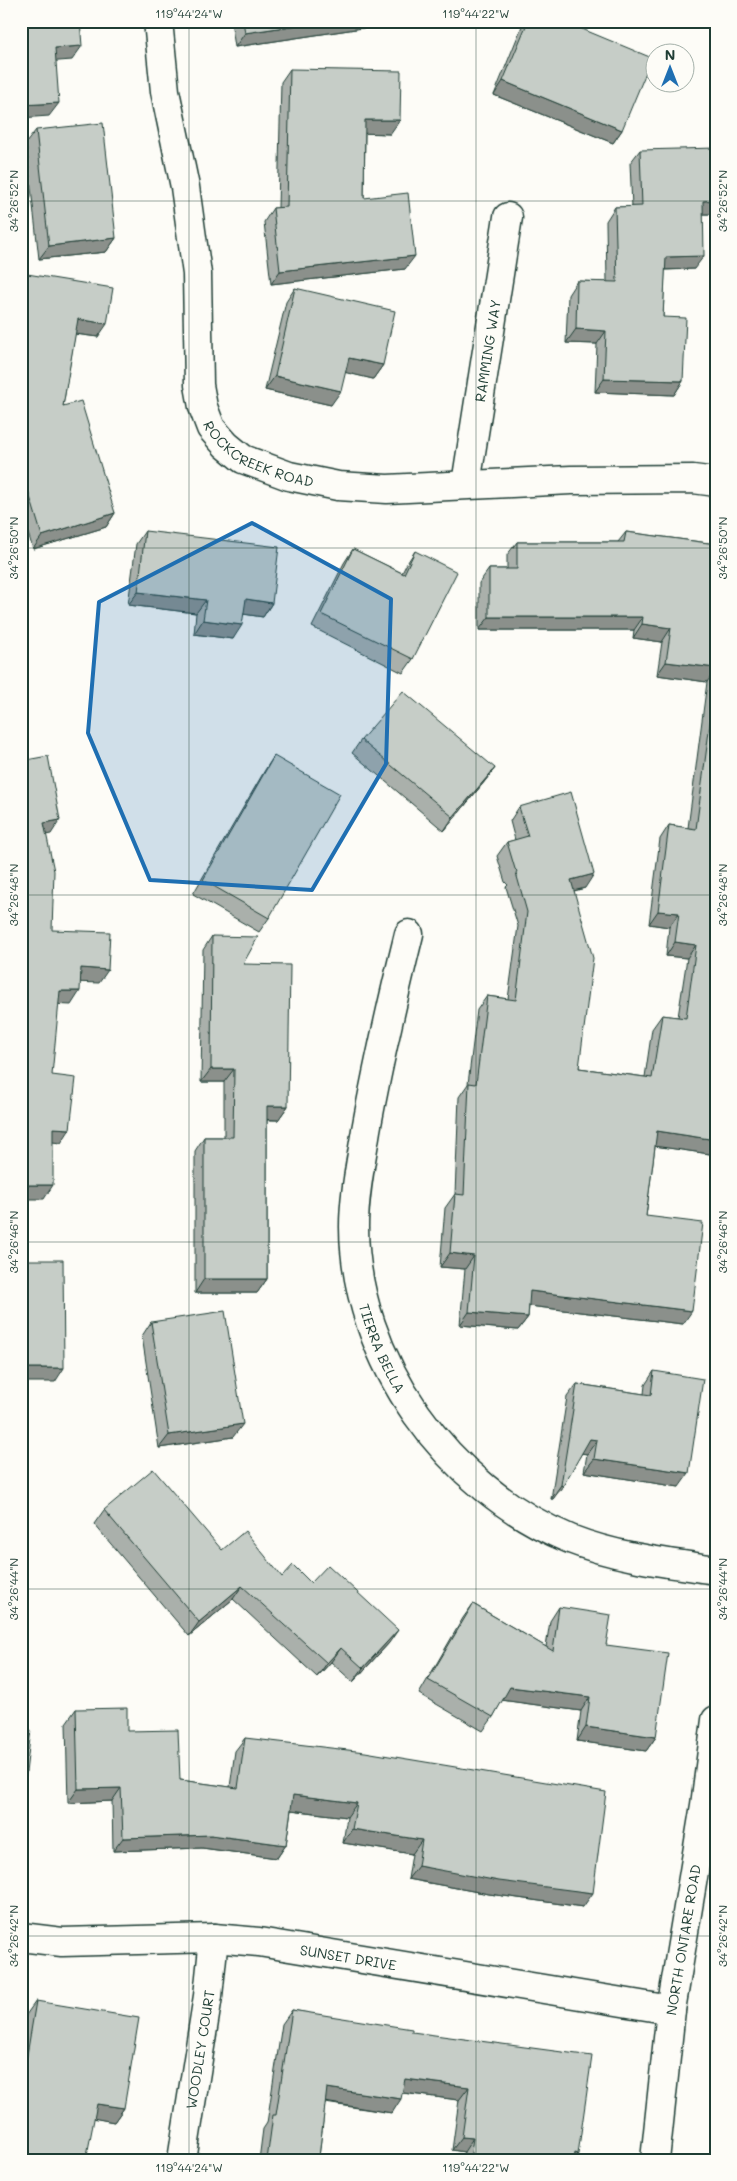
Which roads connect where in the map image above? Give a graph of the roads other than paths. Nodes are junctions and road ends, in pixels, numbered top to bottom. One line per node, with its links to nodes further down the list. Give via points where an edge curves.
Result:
1 (158, 21): 4 (street, ROCKCREEK ROAD, via 165,91 185,187 197,274 200,386 211,428 243,459 289,476 338,486 387,489)
2 (508, 218): 4 (street, RAMMING WAY)
3 (716, 482): 4 (street, ROCKCREEK ROAD, via 693,479)
4 (466, 484)
5 (409, 934): 6 (street, TIERRA BELLA, via 380,1054 358,1180 354,1226 357,1272 389,1368 408,1402 444,1449 487,1491 519,1512 570,1538 625,1556)
6 (716, 1570)
7 (716, 1720): 10 (street, NORTH ONTARE ROAD, via 706,1805)
8 (21, 1937): 9 (street, SUNSET DRIVE, via 62,1942)
9 (214, 1938): 10 (street, SUNSET DRIVE, via 260,1942); 11 (street, WOODLEY COURT)
10 (671, 2010): 12 (street, NORTH ONTARE ROAD)
11 (182, 2160)
12 (655, 2160)

